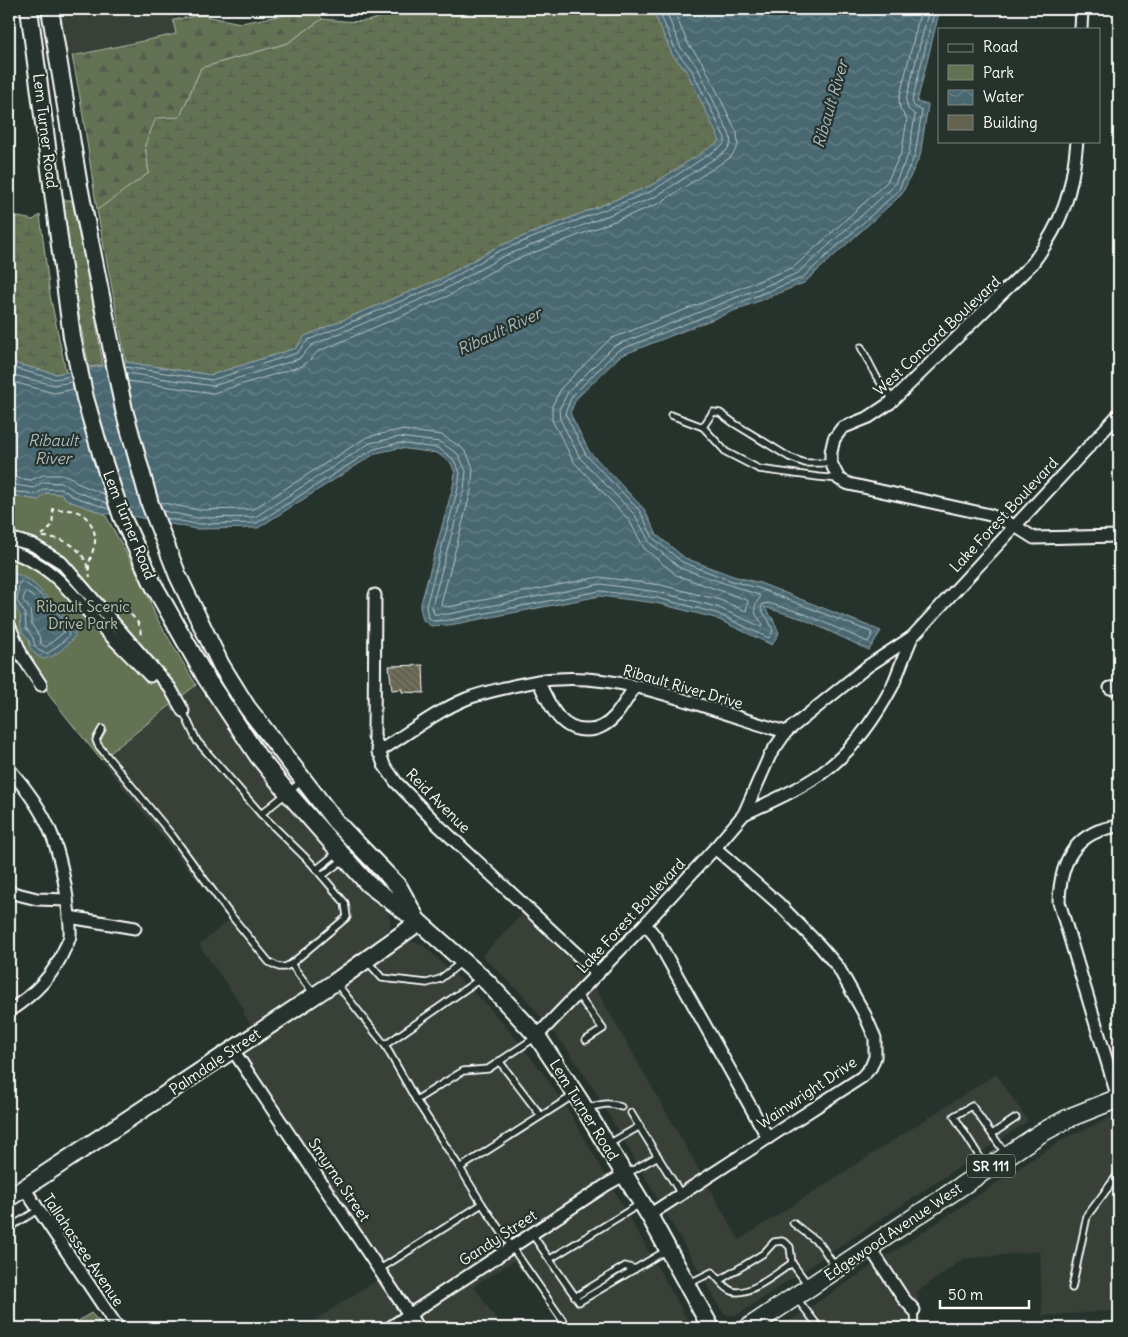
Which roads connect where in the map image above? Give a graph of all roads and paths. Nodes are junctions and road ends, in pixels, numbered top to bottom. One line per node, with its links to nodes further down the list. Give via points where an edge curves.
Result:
1 (29, 9): 35 (main road, Lem Turner Road, via 72,337 102,457 122,516 153,584 206,678 258,756)
2 (50, 9): 34 (main road, Lem Turner Road, via 79,186 124,410 150,504 178,576 221,666)
3 (1082, 9): 4 (street)
4 (1081, 28)
5 (1077, 142): 7 (street, West Concord Boulevard, via 1069,195 1045,246 1018,280)
6 (861, 348): 7 (lane)
7 (893, 400): 11 (street, West Concord Boulevard, via 842,428 834,439)
8 (1119, 414): 14 (street, Lake Forest Boulevard)
9 (671, 415): 10 (lane)
10 (703, 427): 11 (lane, via 713,412 720,413 789,457 805,464); 12 (lane, via 726,452 759,469)
11 (831, 463): 12 (street)
12 (839, 478): 14 (street, via 849,484 990,515)
13 (9, 524): 15 (path)
14 (1015, 526): 16 (street, via 1034,538); 24 (street, Lake Forest Boulevard)
15 (20, 530)
16 (1119, 536)
17 (9, 538): 29 (street, via 33,545 61,562 170,688)
18 (9, 551): 29 (street, via 39,564 60,580)
19 (88, 571): 19 (path, via 95,545 89,520 79,512 53,509 53,522 47,533 38,536 70,543 84,558); 20 (path)
20 (91, 579)
21 (375, 594): 32 (street, Reid Avenue, via 373,716)
22 (110, 604): 25 (path, via 129,612 134,618 142,635)
23 (9, 625): 27 (street, via 22,656)
24 (912, 637): 31 (street, Lake Forest Boulevard, via 868,666); 37 (street, Lake Forest Boulevard, via 892,687 849,749 822,773 778,799)
25 (140, 640)
26 (538, 681): 28 (street, Ribault River Drive, via 579,678); 28 (street, via 553,711 565,724 577,730 590,731 603,727 616,716); 32 (street, Ribault River Drive, via 466,699)
27 (41, 685)
28 (635, 687): 31 (street, Ribault River Drive)
29 (183, 711): 36 (lane, via 197,741)
30 (102, 729): 51 (lane, via 96,740 98,745 172,835 229,913 269,962 279,967)
31 (786, 732): 37 (street, Lake Forest Boulevard, via 770,755)
32 (378, 752): 52 (street, Reid Avenue, via 396,782 410,797)
33 (9, 769): 44 (street, via 32,798 50,829)
34 (302, 781): 35 (lane); 46 (main road, Lem Turner Road, via 336,822 399,887)
35 (288, 792): 36 (lane); 40 (main road, Lem Turner Road)
36 (261, 814): 41 (lane)
37 (744, 814): 39 (street, Lake Forest Boulevard)
38 (1119, 826): 64 (street, via 1092,834 1076,846 1059,882 1059,902)
39 (715, 848): 47 (street, Lake Forest Boulevard); 74 (street, Wainwright Drive, via 778,904 838,967 875,1038 875,1057 862,1077)
40 (342, 855): 41 (lane); 42 (lane); 46 (main road, Lem Turner Road, via 368,884)
41 (317, 869): 42 (lane)
42 (322, 876): 51 (lane, via 345,903 346,917)
43 (9, 892): 44 (street, via 37,899)
44 (67, 900): 45 (street)
45 (69, 917): 48 (street); 57 (street, via 70,937 60,959 45,981)
46 (419, 922): 49 (main road, Palmdale Street); 50 (main road, Lem Turner Road)
47 (645, 924): 52 (street, Lake Forest Boulevard); 74 (street, via 655,936)
48 (135, 928)
49 (367, 960): 50 (lane, via 382,978 427,983 440,979); 54 (main road, Palmdale Street)
50 (463, 961): 53 (main road, Lem Turner Road)
51 (291, 964): 56 (lane)
52 (598, 974): 55 (street, Lake Forest Boulevard)
53 (482, 978): 58 (main road, Lem Turner Road); 60 (lane)
54 (335, 982): 56 (main road, Palmdale Street); 60 (lane)
55 (578, 994): 58 (street, Lake Forest Boulevard); 59 (lane, via 603,1029)
56 (315, 995): 61 (main road, Palmdale Street)
57 (9, 1011)
58 (537, 1036): 62 (lane); 63 (main road, Lem Turner Road)
59 (586, 1040)
60 (385, 1045): 65 (lane)
61 (233, 1050): 82 (main road, Palmdale Street); 96 (street, Smyrna Street)
62 (500, 1061): 65 (lane, via 488,1069 463,1071); 69 (lane)
63 (576, 1094): 67 (main road, Lem Turner Road); 69 (lane)
64 (1118, 1098): 71 (lane); 76 (main road, Edgewood Avenue West / SR 111, via 1071,1117)
65 (416, 1100): 78 (lane)
66 (621, 1107): 67 (lane, via 606,1103)
67 (585, 1109): 75 (main road, Lem Turner Road)
68 (631, 1113): 72 (lane)
69 (541, 1116): 78 (lane)
70 (1016, 1118): 73 (lane)
71 (1119, 1119)
72 (640, 1126): 75 (lane); 77 (lane)
73 (992, 1134): 76 (lane); 79 (lane, via 972,1106 954,1116)
74 (768, 1138): 83 (street, Wainwright Drive)
75 (606, 1146): 81 (main road, Lem Turner Road)
76 (1007, 1155): 79 (main road, Edgewood Avenue West / SR 111)
77 (658, 1156): 81 (lane); 83 (lane)
78 (460, 1168): 85 (lane)
79 (987, 1169): 91 (main road, Edgewood Avenue West / SR 111)
80 (1119, 1173): 100 (lane, via 1087,1216)
81 (624, 1175): 86 (main road, Lem Turner Road); 90 (street, Gandy Street)
82 (24, 1188): 84 (main road, Palmdale Street); 87 (street, Tallahassee Avenue)
83 (681, 1194): 86 (street, Wainwright Drive)
84 (9, 1198)
85 (482, 1204): 92 (lane); 96 (lane)
86 (645, 1209): 93 (main road, Lem Turner Road); 94 (lane)
87 (38, 1210): 89 (lane); 104 (street, Tallahassee Avenue)
88 (793, 1223): 97 (lane, via 820,1244)
89 (9, 1228)
90 (532, 1234): 92 (street, Gandy Street); 94 (lane)
91 (869, 1246): 97 (main road, Edgewood Avenue West / SR 111); 102 (street)
92 (512, 1247): 103 (street, Gandy Street); 107 (lane)
93 (668, 1249): 94 (lane, via 579,1302); 99 (main road, Lem Turner Road)
94 (550, 1259)
95 (792, 1263): 98 (lane, via 745,1291 732,1291); 98 (lane, via 786,1243 774,1242); 101 (lane)
96 (380, 1269): 103 (street, Smyrna Street)
97 (837, 1270): 101 (main road, Edgewood Avenue West / SR 111)
98 (720, 1280): 99 (lane, via 712,1272)
99 (687, 1284): 108 (main road, Lem Turner Road)
100 (1072, 1288)
101 (803, 1292): 109 (main road, Edgewood Avenue West / SR 111); 110 (lane)
102 (914, 1310): 111 (lane)
103 (409, 1314): 105 (street, Gandy Street); 106 (street, Smyrna Street)
104 (118, 1328)
105 (389, 1328)
106 (418, 1328)
107 (568, 1328)
108 (711, 1328)
109 (748, 1328)
110 (818, 1328)
111 (915, 1328)

